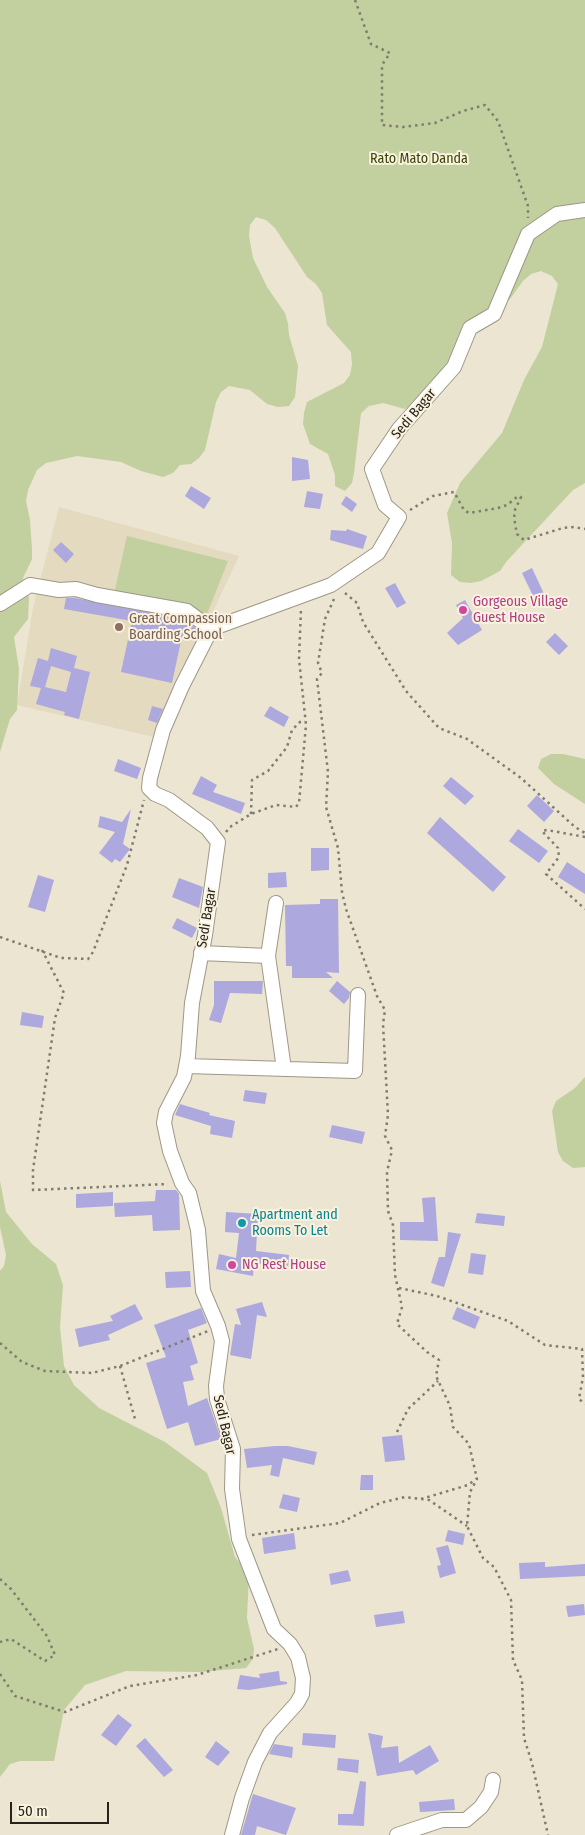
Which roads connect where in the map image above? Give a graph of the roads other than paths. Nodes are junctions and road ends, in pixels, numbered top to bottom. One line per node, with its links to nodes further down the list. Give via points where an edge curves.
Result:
1 (585, 210): 3 (street, Sedi Bagar, via 557,214 528,234 494,314 470,328 454,367 399,428 372,469 385,505 399,517 378,553 331,585)
2 (0, 604): 3 (street, via 30,586 59,590 76,588 97,595 187,611)
3 (211, 628): 5 (street, Sedi Bagar, via 163,730 149,788 207,828 218,842)
4 (276, 903): 6 (street)
5 (201, 953): 6 (street); 8 (street, Sedi Bagar)
6 (268, 956): 9 (street)
7 (358, 995): 9 (street, via 355,1071)
8 (186, 1066): 9 (street); 11 (street, Sedi Bagar, via 164,1123 170,1151 189,1193 198,1230 203,1291 222,1341 217,1399 233,1449 232,1489 239,1539 274,1629 290,1644 299,1659 303,1678 302,1694 297,1703 270,1733 255,1762)
9 (284, 1069)
10 (493, 1780): 12 (street, via 491,1792 481,1807 466,1820 442,1820)
11 (232, 1835)
12 (397, 1835)

